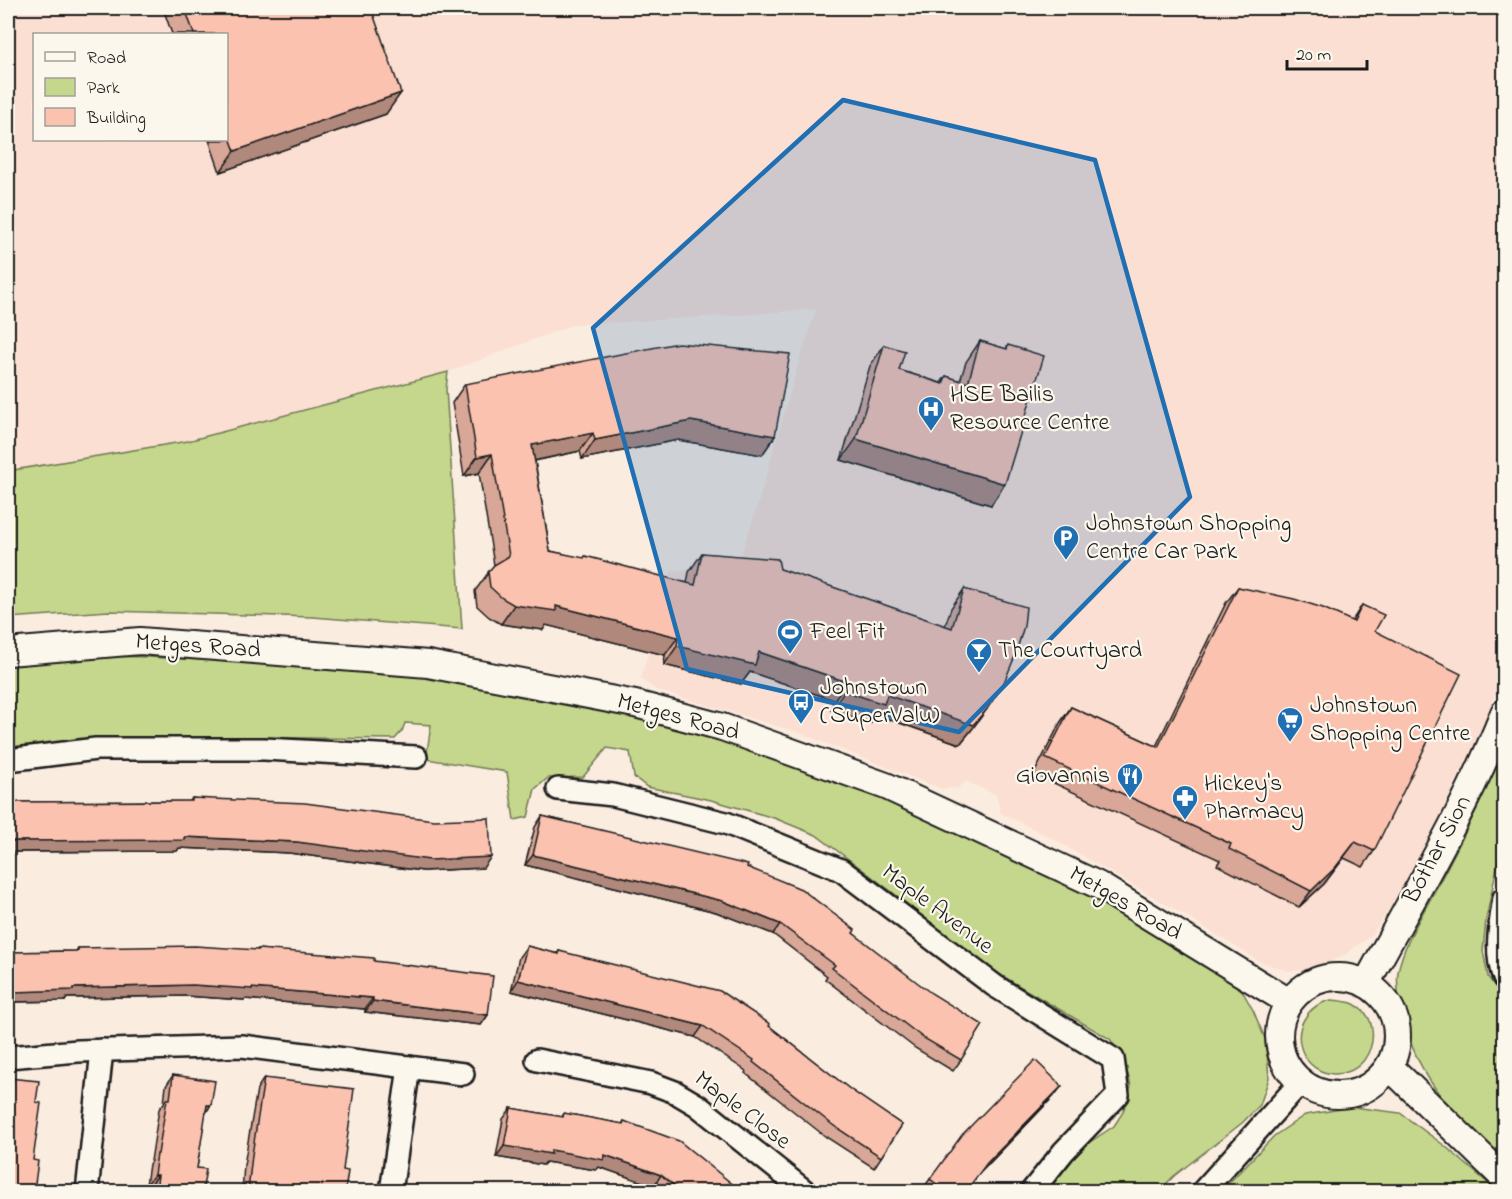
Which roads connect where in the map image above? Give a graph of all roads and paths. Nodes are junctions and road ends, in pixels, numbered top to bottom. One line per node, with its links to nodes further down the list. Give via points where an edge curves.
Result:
1 (8, 652): 9 (street, Metges Road, via 140,641 428,664 635,704 723,728 886,786 1098,885)
2 (1504, 713): 8 (street, Bóthar Sion, via 1490,750)
3 (416, 757): 4 (street, via 264,749 96,749)
4 (8, 760)
5 (558, 789): 21 (street, Maple Avenue, via 613,795 726,823 841,870 995,986 1113,1059 1118,1095)
6 (1504, 898): 7 (street, via 1499,930)
7 (1504, 978)
8 (1366, 984): 9 (street, via 1339,977 1324,978 1300,990); 13 (street, via 1384,999 1393,1014 1397,1038)
9 (1289, 1002): 16 (street, via 1281,1019 1278,1042 1283,1060)
10 (102, 1050): 11 (street); 14 (street, via 242,1046); 18 (street)
11 (8, 1057)
12 (537, 1060): 20 (street, Maple Close, via 651,1083 675,1092)
13 (1389, 1066): 16 (street, via 1369,1087 1348,1095 1326,1095); 17 (street)
14 (409, 1067): 15 (street); 19 (street)
15 (463, 1074)
16 (1300, 1083): 22 (street)
17 (1504, 1178)
18 (87, 1191)
19 (391, 1191)
20 (806, 1191)
21 (1031, 1191)
22 (1202, 1191)

